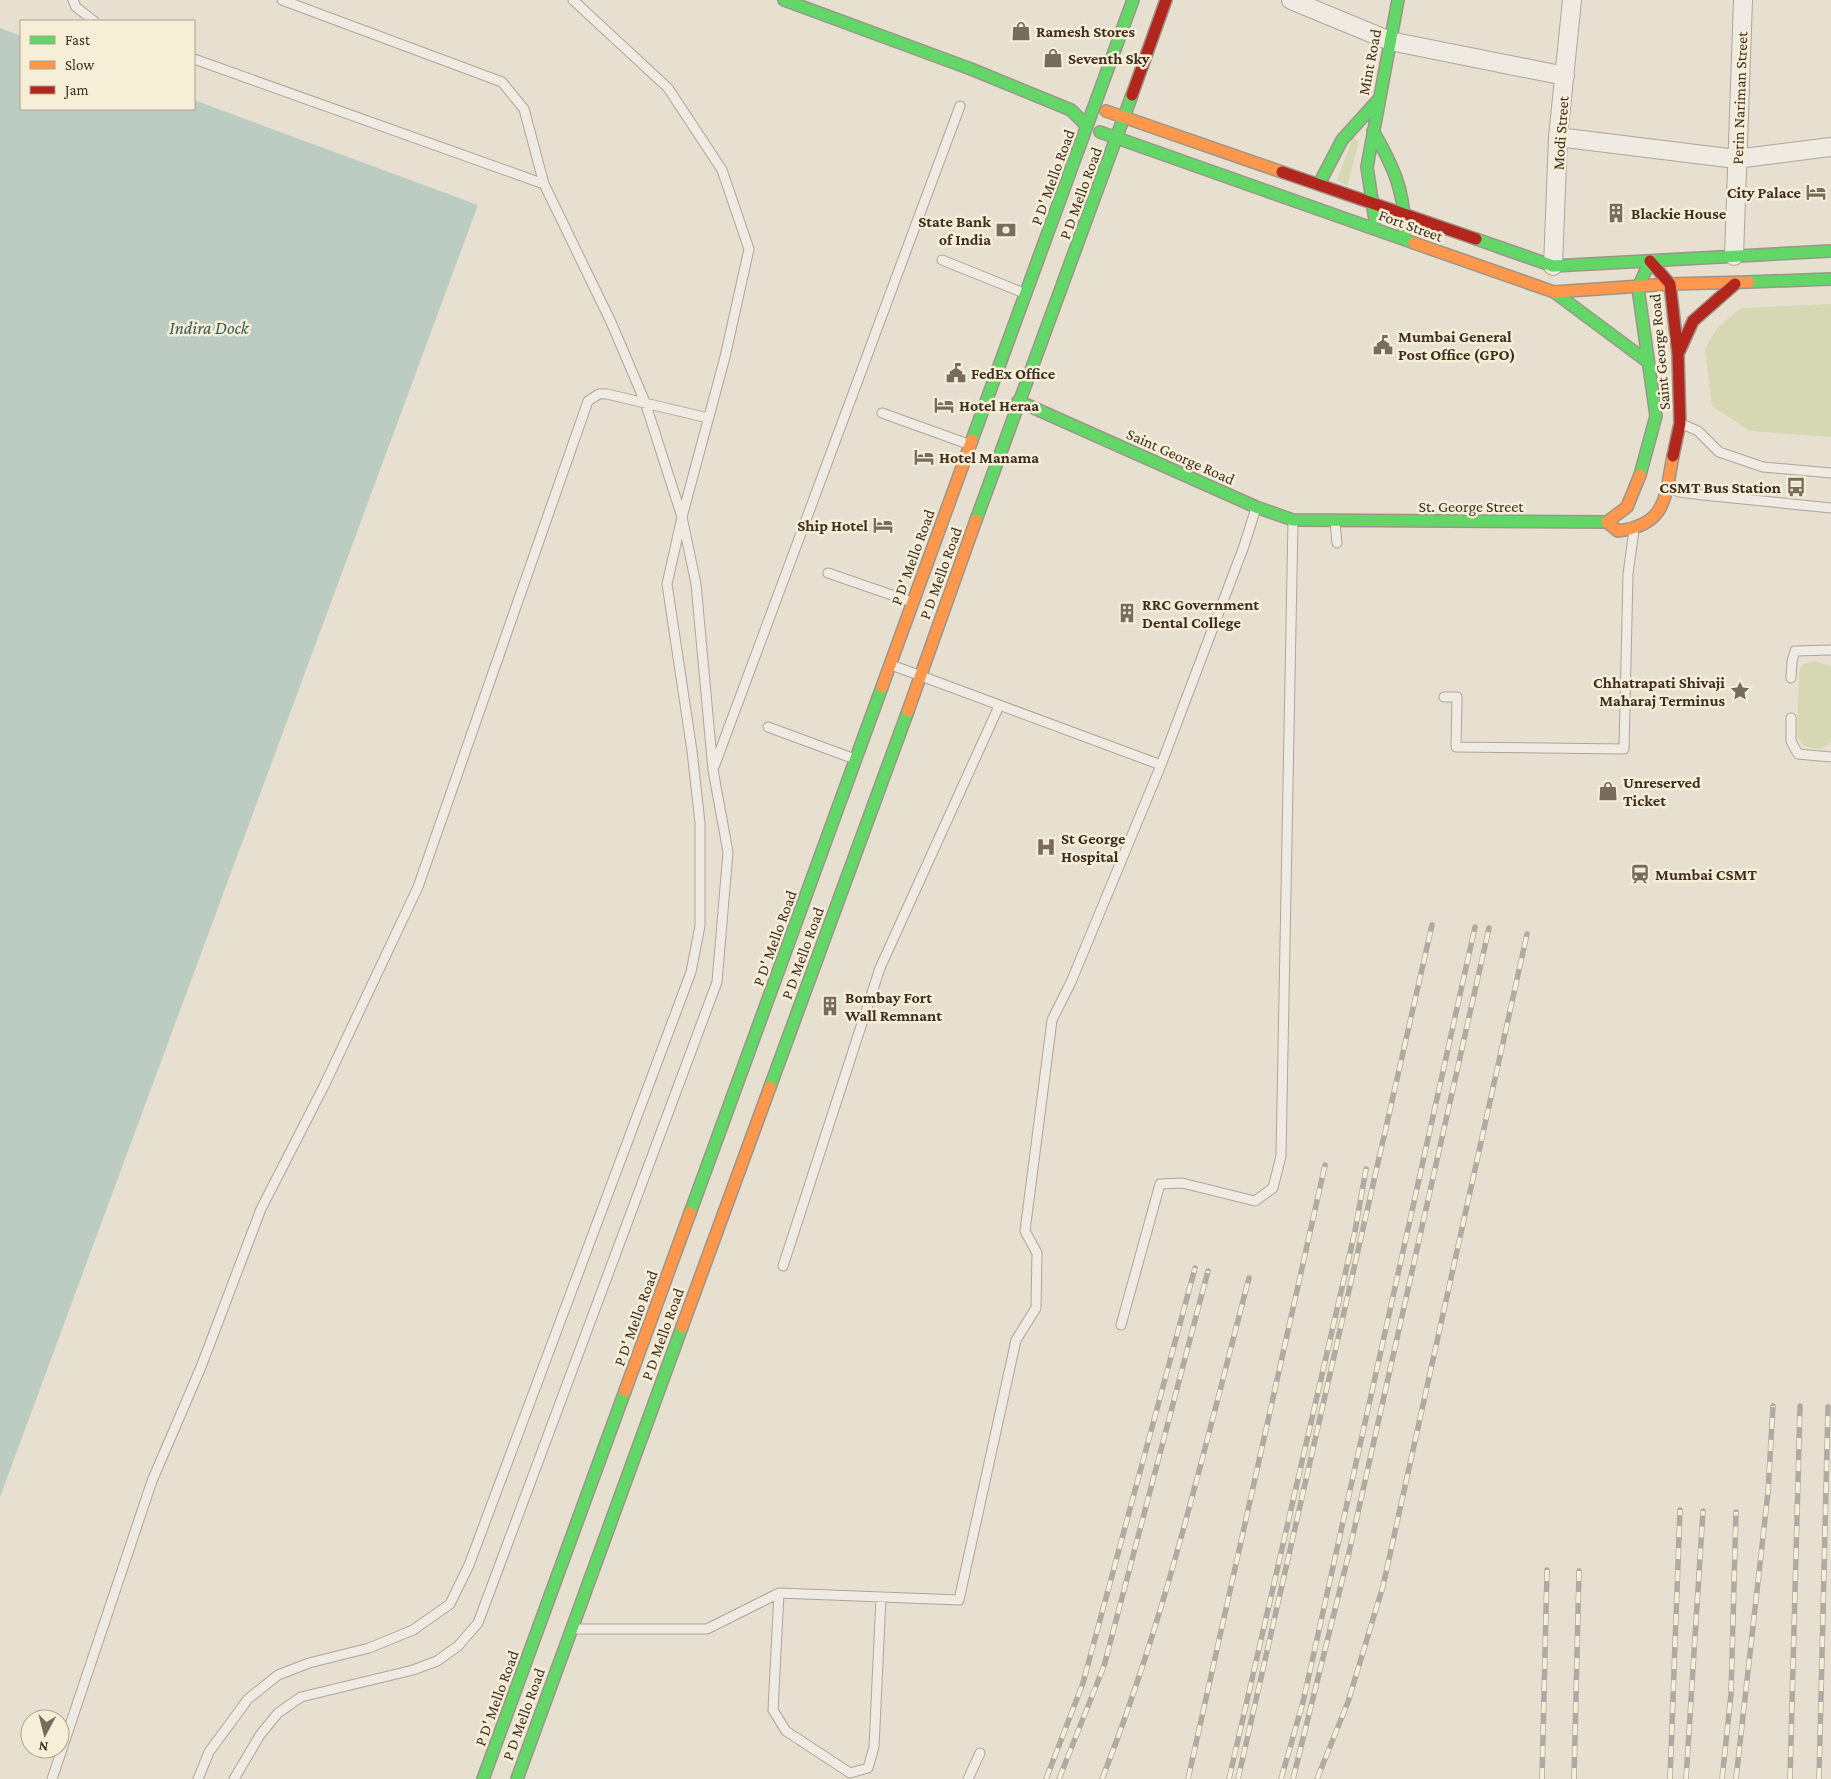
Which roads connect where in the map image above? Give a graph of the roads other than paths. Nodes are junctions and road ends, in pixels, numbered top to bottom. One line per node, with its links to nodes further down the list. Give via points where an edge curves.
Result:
1 (74, 0): 11 (lane, via 76,7)
2 (282, 0): 26 (lane, via 502,82 524,109)
3 (573, 0): 48 (lane, via 668,88 722,170 749,249)
4 (784, 0): 18 (main road)
5 (1133, 0): 17 (main road, P D' Mello Road)
6 (1166, 0): 19 (main road, P D Mello Road)
7 (1290, 0): 12 (street)
8 (1398, 0): 12 (main road, Mint Road)
9 (1572, 0): 14 (street, Modi Street)
10 (1743, 0): 25 (street, Perin Nariman Street)
11 (93, 20)
12 (1390, 41): 14 (street); 15 (main road, Mint Road)
13 (195, 59): 26 (lane)
14 (1565, 76): 22 (street, Modi Street)
15 (1379, 99): 21 (main road, Mint Road); 27 (main road, via 1342,140)
16 (960, 106): 74 (lane)
17 (1094, 107): 18 (main road); 19 (main road, Fort Street); 20 (main road, P D' Mello Road)
18 (1071, 110): 20 (main road)
19 (1125, 117): 23 (main road, P D Mello Road); 27 (main road, Fort Street)
20 (1087, 126): 23 (main road, Fort Street); 42 (main road, P D' Mello Road)
21 (1372, 131): 28 (main road, Mint Road, via 1367,167); 29 (main road, via 1393,165)
22 (1558, 137): 25 (street); 36 (street, Modi Street)
23 (1117, 139): 30 (main road, Fort Street); 46 (main road, P D Mello Road)
24 (1831, 147): 25 (street)
25 (1736, 159): 33 (street, Perin Nariman Street)
26 (544, 184): 45 (lane, via 611,322)
27 (1319, 184): 28 (main road, Fort Street)
28 (1372, 205): 29 (main road, Fort Street); 30 (main road, Mint Road)
29 (1405, 214): 31 (main road); 36 (main road, Fort Street)
30 (1377, 229): 31 (main road, Fort Street)
31 (1404, 240): 41 (main road, Fort Street)
32 (1831, 252): 33 (main road, Fort Street)
33 (1734, 256): 35 (main road, Fort Street)
34 (942, 260): 42 (lane)
35 (1650, 261): 36 (main road, Fort Street); 38 (main road, Saint George Road); 40 (main road, Saint George Road)
36 (1554, 266)
37 (1831, 279): 39 (main road, Fort Street)
38 (1670, 284): 39 (main road, Fort Street); 40 (main road, Fort Street); 43 (main road, Saint George Road)
39 (1735, 284): 43 (main road, via 1693,321)
40 (1638, 288): 41 (main road, Fort Street); 44 (main road, Saint George Road)
41 (1554, 292): 44 (main road)
42 (1026, 294): 50 (main road, P D' Mello Road)
43 (1678, 354): 49 (main road, Saint George Road)
44 (1648, 362): 49 (main road, Saint George Road)
45 (645, 402): 48 (lane); 55 (lane); 81 (lane, via 607,394 599,394 588,402 418,887 325,1084 261,1209 201,1367 152,1481)
46 (1018, 402): 53 (main road, Saint George Road); 65 (main road, P D Mello Road)
47 (882, 413): 50 (lane)
48 (708, 418): 55 (lane)
49 (1668, 419): 51 (lane, via 1698,431 1718,452 1764,467); 52 (main road, Saint George Road); 58 (main road, Saint George Road, via 1627,507)
50 (970, 445): 62 (main road, P D' Mello Road)
51 (1831, 474)
52 (1669, 488): 54 (lane, via 1703,496); 59 (main road, Saint George Road, via 1664,504 1648,523)
53 (1256, 507): 56 (main road, Saint George Road); 73 (lane)
54 (1831, 508)
55 (682, 517): 74 (lane, via 699,607); 82 (lane, via 667,584 700,822 700,926 690,972 469,1565 450,1604 413,1630 368,1648 309,1663 278,1675 248,1699 209,1752)
56 (1292, 520): 57 (main road, Saint George Road); 76 (lane, via 1281,1156 1273,1188 1255,1201 1182,1183 1160,1184)
57 (1335, 522): 58 (main road, St. George Street); 60 (lane)
58 (1607, 522): 59 (main road, via 1618,531)
59 (1634, 529): 67 (lane, via 1628,574 1624,749 1456,747 1457,697)
60 (1336, 543)
61 (828, 573): 62 (lane)
62 (912, 602): 64 (main road, P D' Mello Road)
63 (1831, 650): 66 (lane, via 1796,651)
64 (891, 665): 65 (lane); 72 (main road, P D' Mello Road)
65 (920, 677): 68 (lane); 79 (main road, P D Mello Road)
66 (1791, 678)
67 (1444, 697)
68 (999, 706): 73 (lane); 75 (lane, via 880,968)
69 (1791, 718): 71 (lane, via 1791,742 1798,754)
70 (768, 727): 72 (lane)
71 (1831, 757)
72 (857, 760): 84 (main road, P D' Mello Road)
73 (1161, 765): 78 (lane, via 1071,982 1052,1020 1025,1231 1037,1253 1036,1308 1016,1340 960,1600)
74 (713, 770): 83 (lane, via 728,852 716,982 478,1623 458,1646 437,1660 413,1670 302,1697 278,1713 260,1735)
75 (783, 1266)
76 (1121, 1325)
77 (779, 1593): 78 (lane); 78 (lane, via 773,1710 786,1731 850,1773 868,1768 874,1747); 79 (lane, via 707,1629)
78 (881, 1597)
79 (572, 1629): 85 (main road, P D Mello Road)
80 (980, 1753): 86 (lane)
81 (52, 1779)
82 (198, 1779)
83 (234, 1779)
84 (484, 1779)
85 (517, 1779)
86 (968, 1779)

